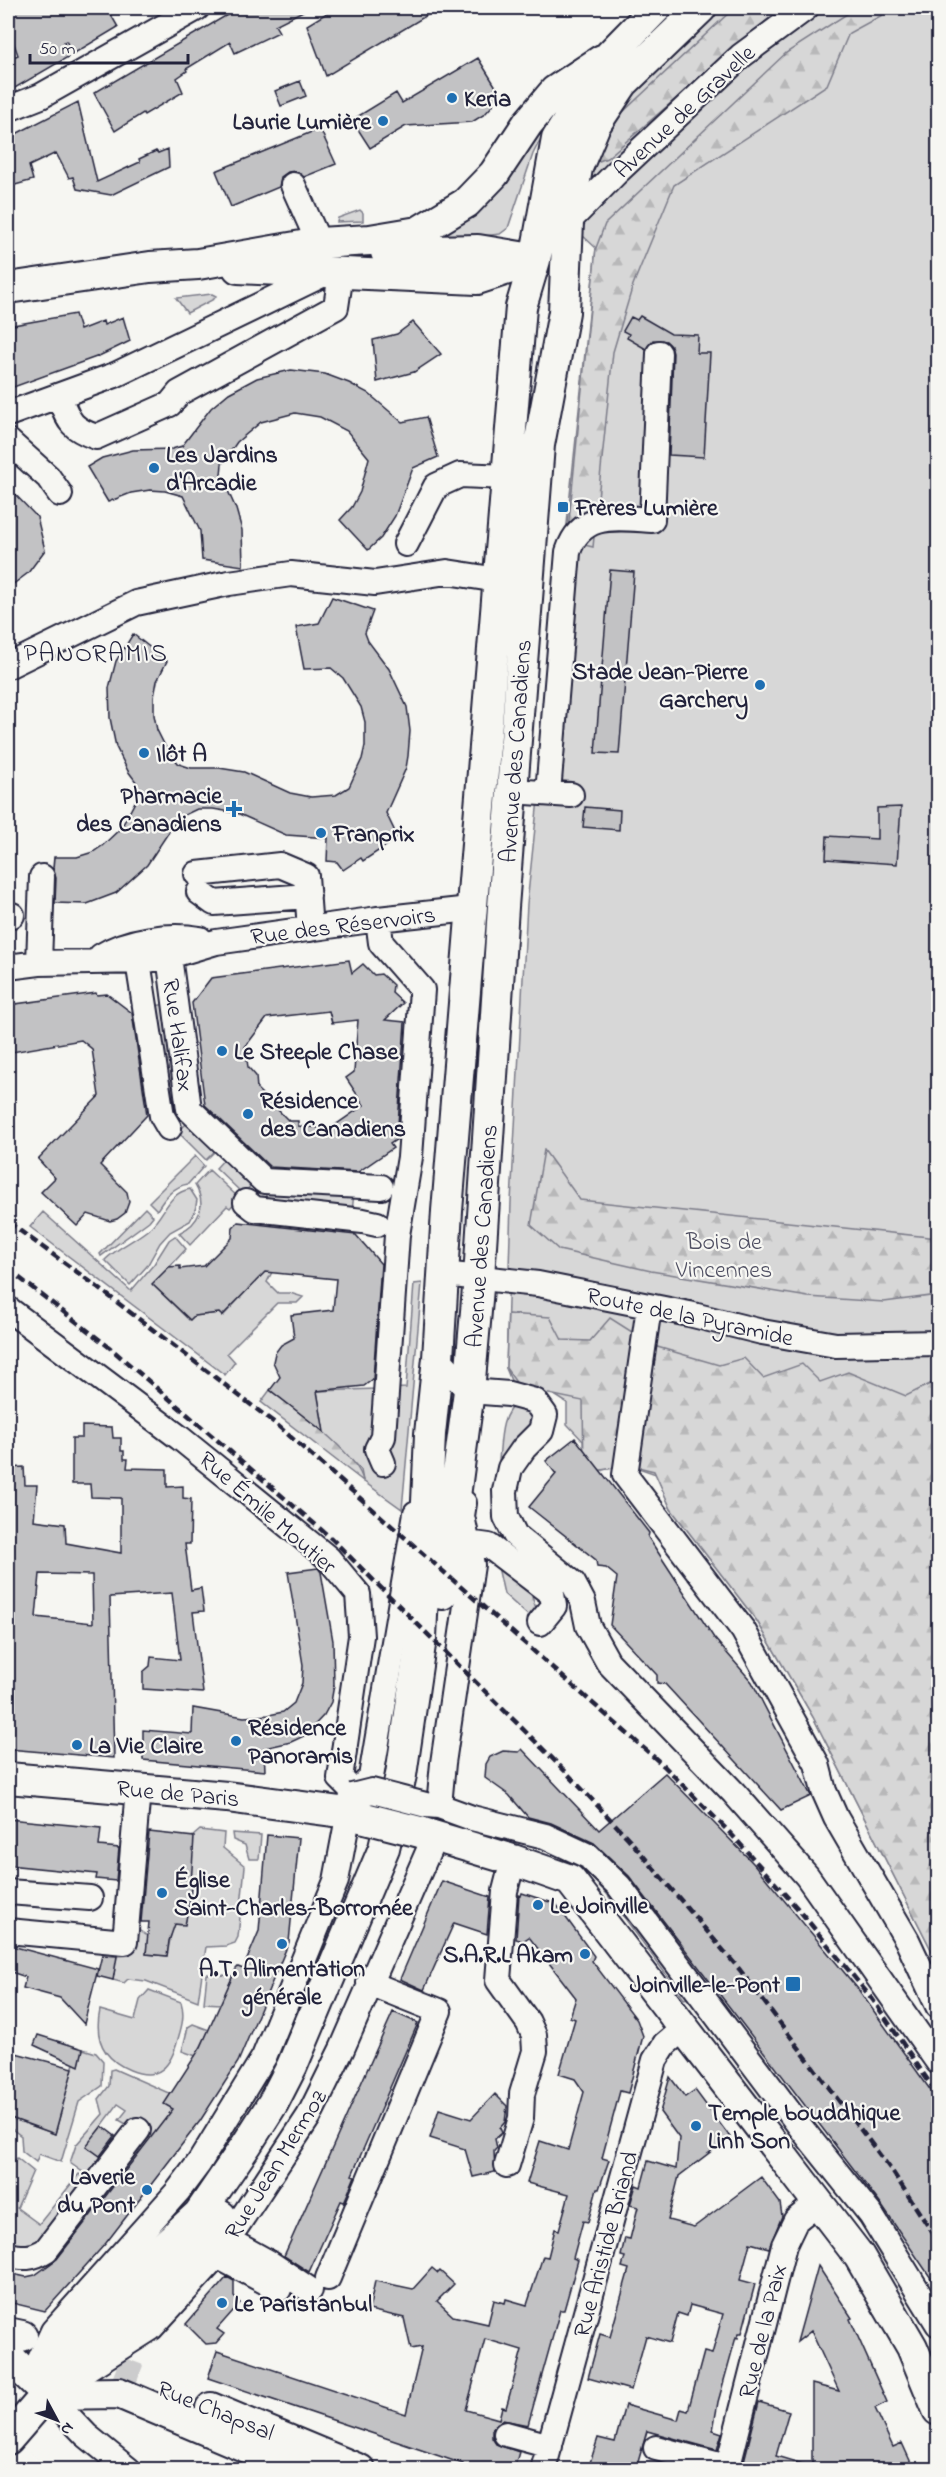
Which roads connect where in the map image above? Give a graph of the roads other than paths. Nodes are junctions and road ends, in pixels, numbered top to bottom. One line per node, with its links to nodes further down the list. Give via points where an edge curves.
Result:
1 (197, 8): 6 (street, via 40,96)
2 (656, 8): 5 (main road, Avenue des Canadiens)
3 (701, 8): 8 (main road, Avenue des Canadiens, via 623,83 595,125 578,168)
4 (806, 8): 8 (street, Avenue de Gravelle, via 741,56)
5 (610, 55): 9 (main road, via 555,91 494,174 466,203 418,232); 10 (main road, Avenue des Canadiens, via 557,139)
6 (8, 109)
7 (293, 185): 9 (street)
8 (568, 222): 10 (main road); 19 (main road, Avenue des Canadiens, via 564,312)
9 (319, 243): 11 (main road)
10 (535, 260): 11 (main road, via 478,250); 12 (main road, via 477,279); 19 (main road, via 542,316); 20 (main road, Avenue des Canadiens, via 520,307)
11 (264, 261): 12 (main road); 13 (main road, via 150,267); 14 (street, via 257,293)
12 (334, 273): 14 (street); 16 (street, via 336,308 179,393 170,404 96,437 69,422)
13 (8, 288)
14 (248, 310): 16 (street, via 115,375)
15 (659, 353): 24 (street, via 652,520 596,520 576,533)
16 (59, 397): 17 (street)
17 (8, 414)
18 (8, 441): 21 (street, via 48,477)
19 (539, 445): 23 (main road, Avenue des Canadiens)
20 (507, 477): 22 (street, via 460,475 436,486); 25 (main road, Avenue des Canadiens)
21 (60, 494)
22 (406, 544)
23 (530, 553): 24 (street); 27 (main road, Avenue des Canadiens)
24 (567, 559): 27 (street, via 559,794)
25 (498, 580): 26 (street, via 447,572 375,583 291,574 229,583 136,603); 30 (main road, Avenue des Canadiens)
26 (8, 666)
27 (512, 791): 44 (main road, Avenue des Canadiens)
28 (42, 877): 37 (street)
29 (308, 896): 29 (street, via 214,903 198,883 280,865 306,876); 32 (street)
30 (470, 909): 31 (street, Rue des Réservoirs); 43 (main road, Avenue des Canadiens)
31 (378, 919): 32 (street, Rue des Réservoirs); 40 (street, via 381,943 422,990 410,1157)
32 (310, 929): 33 (street, Rue des Réservoirs)
33 (216, 942): 34 (street, Rue des Réservoirs); 36 (street, Rue des Réservoirs, via 190,938 146,940 114,948)
34 (169, 956): 35 (street, Rue des Réservoirs); 40 (street, Rue Halifax, via 189,1109 264,1181)
35 (138, 961): 36 (street, Rue des Réservoirs); 39 (street, Rue Halifax, via 162,1116)
36 (91, 962): 37 (street, Rue des Réservoirs)
37 (39, 963): 38 (street, Rue des Réservoirs)
38 (8, 967)
39 (169, 1128)
40 (392, 1188): 42 (street, via 376,1212)
41 (246, 1202): 42 (street, via 255,1209 363,1221)
42 (387, 1230): 51 (street, via 385,1406 383,1437 377,1449)
43 (442, 1274): 44 (street, Route de la Pyramide); 48 (main road, Avenue des Canadiens)
44 (479, 1277): 45 (street, Route de la Pyramide, via 538,1284); 49 (main road, Avenue des Canadiens)
45 (649, 1307): 47 (street, Route de la Pyramide, via 836,1345); 63 (street, via 625,1475 743,1630 817,1764 836,1818 907,1940)
46 (8, 1310): 56 (street, Rue Émile Moutier, via 180,1438 328,1558 358,1594 361,1636 340,1778 351,1789)
47 (939, 1343)
48 (438, 1358): 49 (street); 50 (main road, Avenue des Canadiens)
49 (474, 1391): 52 (main road, Avenue des Canadiens); 65 (street, via 535,1401 545,1414 542,1431 510,1468 505,1491 506,1517 515,1535 573,1583 583,1602 588,1626 608,1662 734,1792 807,1876)
50 (430, 1434): 56 (street, via 371,1777); 77 (main road, Avenue des Canadiens, via 421,1638 401,1775 376,1869 292,2066 247,2144 199,2214 96,2309)
51 (383, 1463)
52 (459, 1533): 53 (street, via 489,1546 552,1594 554,1606); 57 (street, Rue Jean Mermoz, via 472,1565 443,1763); 77 (main road, Avenue des Canadiens, via 422,1778 394,1872 309,2076 259,2160 203,2239 128,2317)
53 (540, 1623)
54 (8, 1778): 55 (main road, Rue de Paris)
55 (138, 1789): 56 (main road, Rue de Paris); 61 (street, via 125,1942)
56 (355, 1809): 57 (main road, Rue de Paris, bridge); 77 (street, via 336,1881 264,2057 178,2191 53,2331)
57 (430, 1820): 58 (main road, Rue de Paris); 62 (street, Rue Jean Mermoz); 72 (street, via 472,1818 545,1836 588,1856 619,1886 871,2215)
58 (513, 1860): 64 (main road, Rue de Paris, via 570,1880); 67 (street, via 505,1891 498,1980 528,2022 535,2051)
59 (8, 1892): 60 (street)
60 (90, 1898)
61 (8, 1931)
62 (369, 1983): 69 (street, Rue Jean Mermoz, via 309,2116); 69 (street, via 439,2011 319,2284)
63 (939, 2006)
64 (683, 2029): 68 (main road, Rue de Paris); 81 (street, Rue Aristide Briand, via 665,2044 655,2060)
65 (939, 2062)
66 (138, 2130): 70 (street, via 46,2250 24,2259)
67 (507, 2165)
68 (818, 2204): 75 (main road, Rue de Paris, via 859,2256); 83 (street, Rue de la Paix, via 796,2220 784,2245)
69 (222, 2248): 71 (street); 77 (street, Rue Jean Mermoz, via 151,2328)
70 (8, 2255)
71 (279, 2289)
72 (939, 2324)
73 (939, 2333): 75 (street)
74 (12, 2343): 77 (main road, via 12,2360)
75 (912, 2347): 78 (main road, Rue de Paris)
76 (138, 2379): 86 (main road, Rue Chapsal)
77 (40, 2386): 79 (main road); 84 (street, via 86,2435); 85 (main road, via 119,2393)
78 (939, 2410)
79 (16, 2429)
80 (506, 2434): 81 (street)
81 (550, 2446): 87 (street, Rue Aristide Briand)
82 (656, 2448): 83 (street)
83 (727, 2468)
84 (129, 2469)
85 (301, 2469)
86 (360, 2469)
87 (543, 2469)

